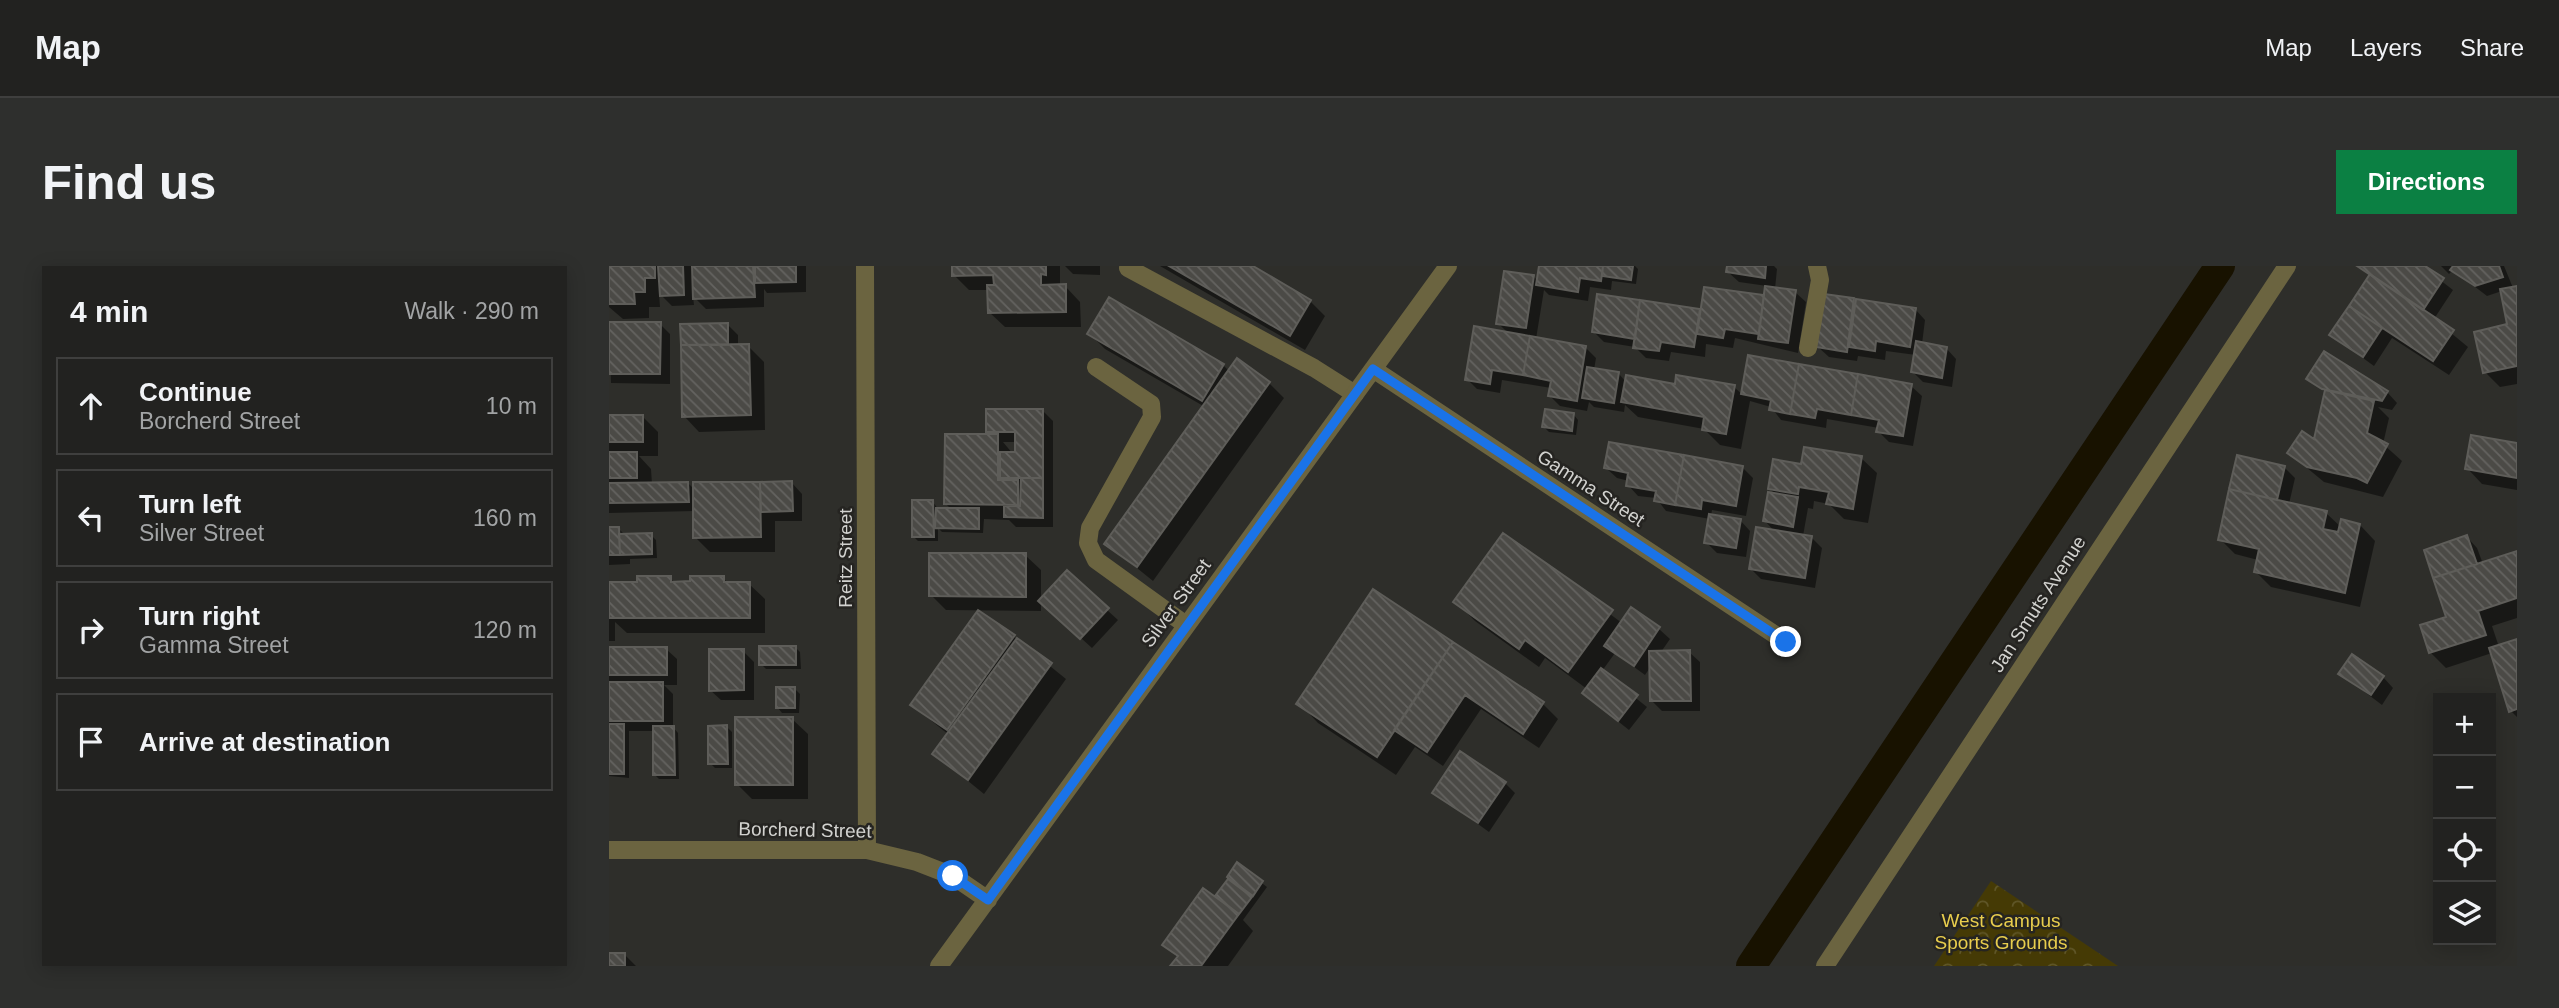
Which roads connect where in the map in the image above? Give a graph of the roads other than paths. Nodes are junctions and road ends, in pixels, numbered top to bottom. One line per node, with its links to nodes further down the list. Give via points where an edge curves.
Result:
1 (865, 266): 13 (street, Reitz Street)
2 (1448, 266): 8 (street, Silver Street)
3 (1817, 266): 6 (street, via 1820,280)
4 (2287, 266): 16 (street, Jan Smuts Avenue)
5 (1128, 268): 9 (street)
6 (1808, 348)
7 (1095, 368): 10 (street, via 1141,395 1151,404 1151,417 1090,528 1088,543 1095,560)
8 (1373, 369): 9 (street, Silver Street); 11 (street, Gamma Street)
9 (1355, 394): 10 (street, Silver Street)
10 (1186, 625): 14 (street, Silver Street)
11 (1786, 642)
12 (609, 850): 13 (street, Borcherd Street)
13 (867, 850): 14 (street, Borcherd Street, via 953,876)
14 (988, 900): 15 (street, Silver Street)
15 (939, 966)
16 (1825, 966)

